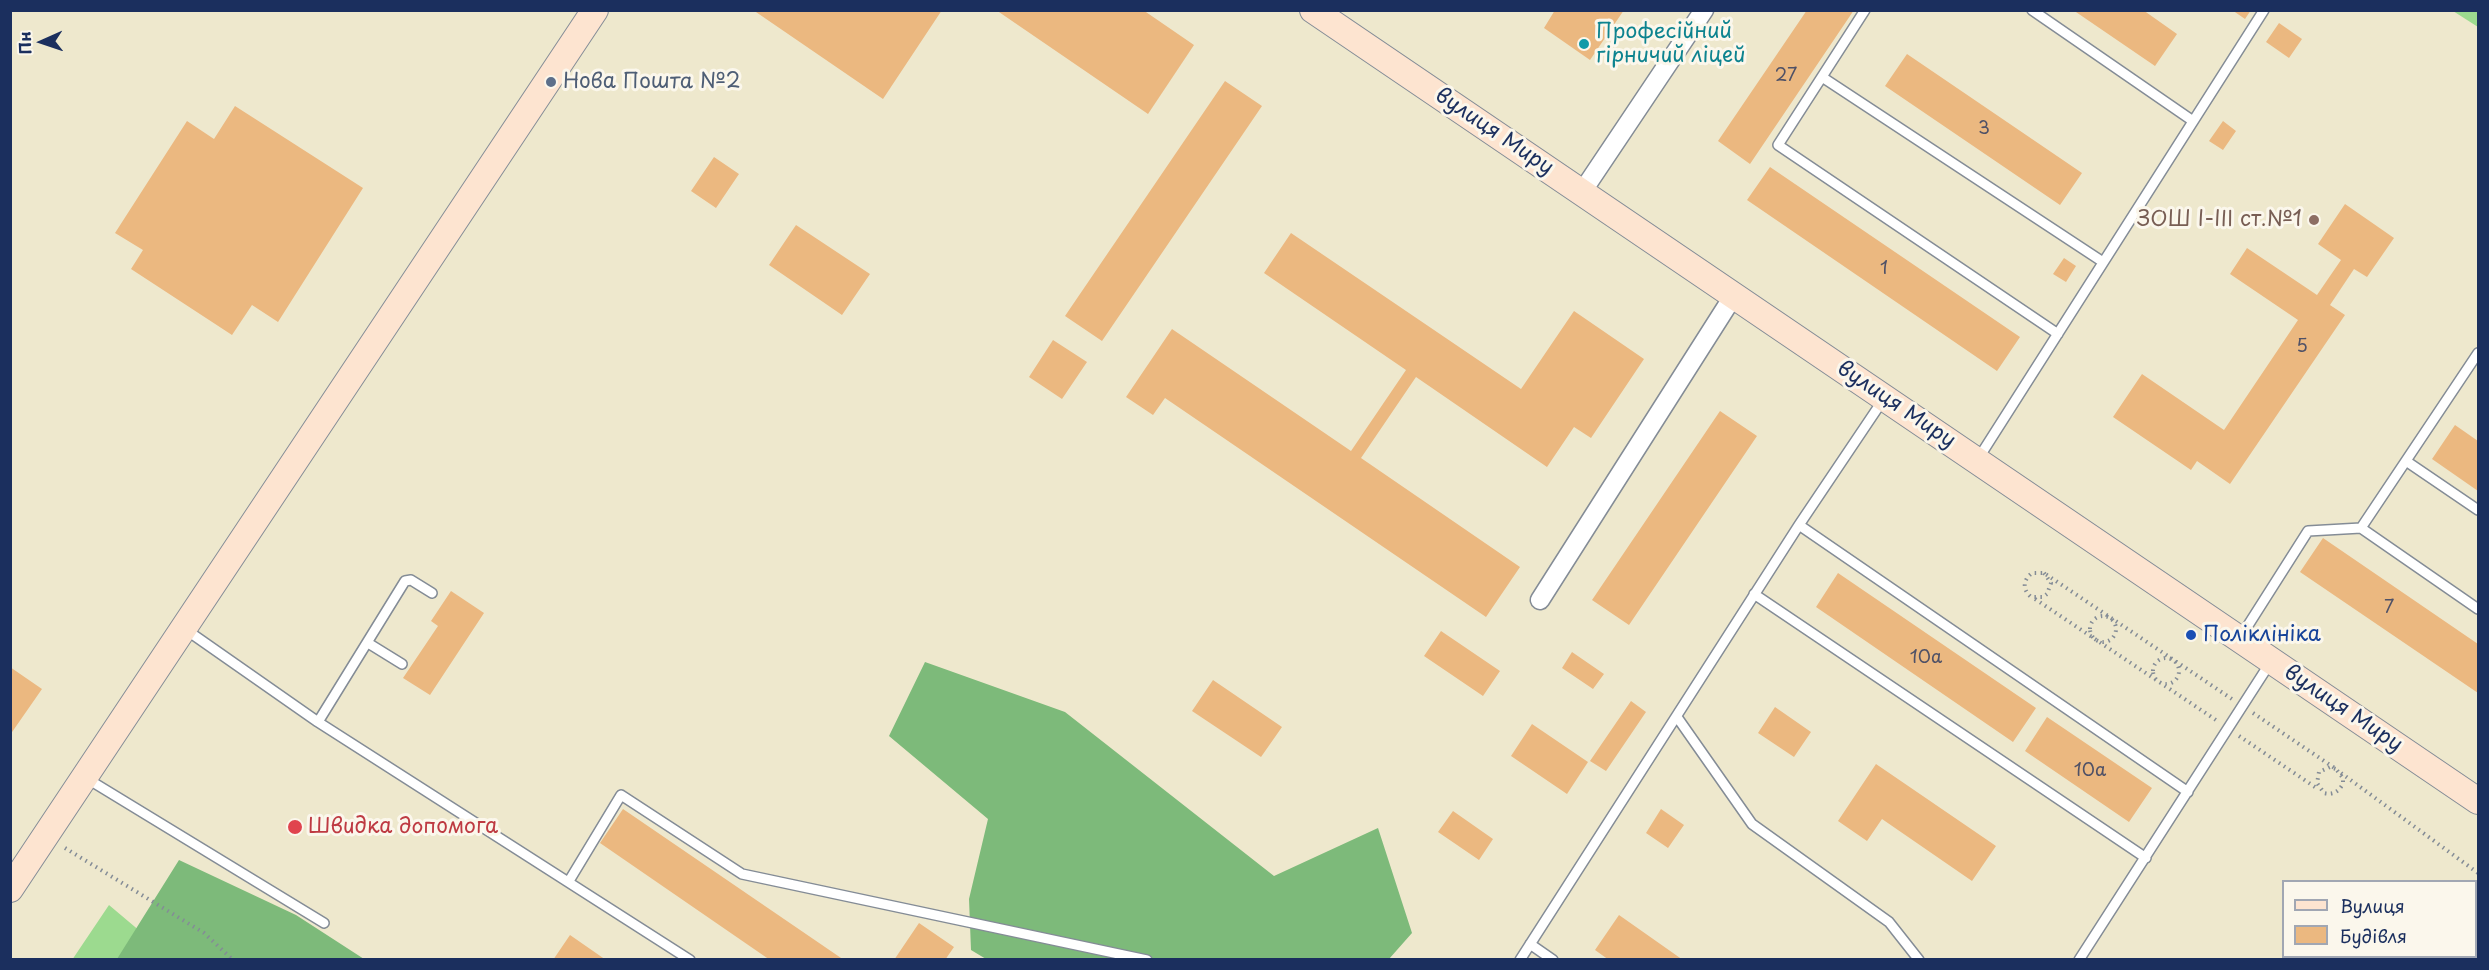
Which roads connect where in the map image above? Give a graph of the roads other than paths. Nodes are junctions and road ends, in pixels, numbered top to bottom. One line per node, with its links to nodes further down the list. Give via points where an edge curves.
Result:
1 (595, 10): 24 (main road)
2 (1313, 10): 9 (main road, вулиця Миру)
3 (1704, 10): 9 (street)
4 (1865, 10): 7 (lane)
5 (2032, 10): 8 (lane)
6 (2264, 10): 8 (lane)
7 (1822, 77): 10 (lane); 12 (lane, via 1778,145)
8 (2193, 121): 10 (lane)
9 (1582, 192): 11 (main road, вулиця Миру)
10 (2103, 262): 12 (lane)
11 (1734, 295): 14 (main road, вулиця Миру); 22 (street)
12 (2058, 334): 15 (lane)
13 (2478, 354): 16 (lane)
14 (1884, 398): 15 (main road, вулиця Миру); 18 (lane)
15 (1977, 461): 25 (main road, вулиця Миру)
16 (2406, 461): 17 (lane); 19 (lane)
17 (2478, 510)
18 (1798, 525): 21 (lane); 32 (lane)
19 (2361, 528): 23 (lane); 25 (lane, via 2308,531)
20 (432, 593): 26 (lane, via 406,580)
21 (1754, 594): 29 (lane); 34 (lane)
22 (1540, 600)
23 (2478, 609)
24 (184, 629): 30 (lane); 31 (main road)
25 (2239, 639): 27 (main road, вулиця Миру)
26 (368, 643): 28 (lane); 30 (lane)
27 (2272, 661): 32 (lane); 33 (main road, вулиця Миру)
28 (402, 664)
29 (1677, 717): 38 (lane); 43 (lane, via 1752,824 1889,922)
30 (318, 722): 35 (lane)
31 (86, 778): 36 (main road); 37 (lane)
32 (2188, 792): 34 (lane)
33 (2478, 801)
34 (2146, 858): 44 (lane)
35 (569, 881): 39 (lane); 40 (lane, via 621,795 742,874)
36 (10, 889)
37 (324, 923)
38 (1530, 944): 41 (lane); 42 (lane)
39 (690, 960)
40 (1147, 960)
41 (1520, 960)
42 (1553, 960)
43 (1919, 960)
44 (2079, 960)

